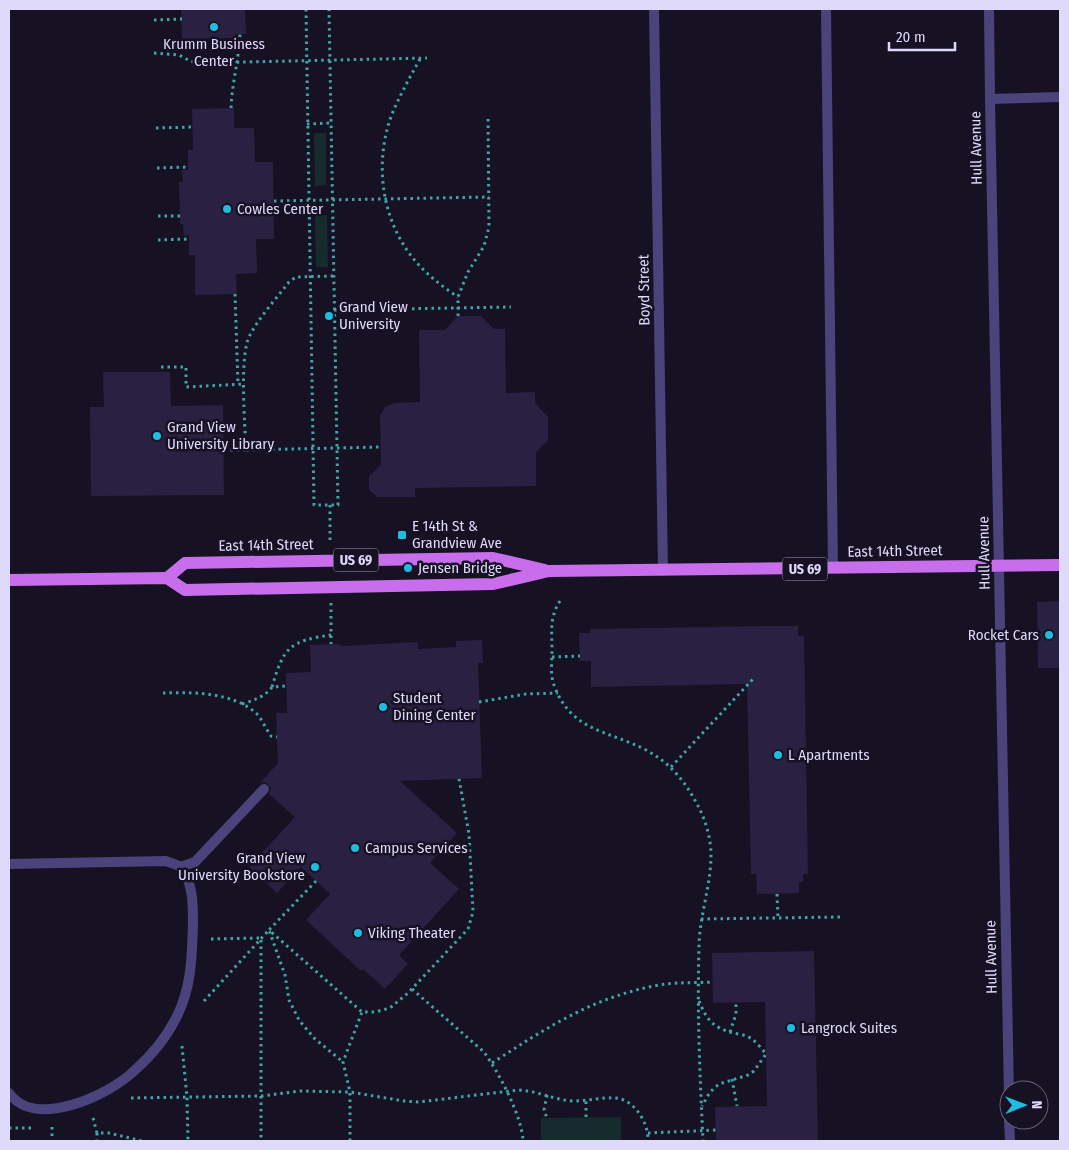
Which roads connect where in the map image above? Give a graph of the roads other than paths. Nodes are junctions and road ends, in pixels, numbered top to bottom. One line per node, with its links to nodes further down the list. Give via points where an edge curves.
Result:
1 (654, 9): 10 (street, Boyd Street)
2 (826, 9): 8 (street)
3 (989, 9): 5 (street, Hull Avenue)
4 (1060, 97): 5 (street)
5 (990, 98): 7 (street, Hull Avenue)
6 (1060, 565): 7 (main road, East 14th Street / US 69)
7 (999, 566): 8 (main road, East 14th Street / US 69); 16 (street, Hull Avenue)
8 (833, 568): 10 (main road, East 14th Street / US 69)
9 (549, 571): 10 (main road, East 14th Street / US 69); 11 (main road, East 14th Street / US 69, via 493,584 185,590); 11 (main road, East 14th Street / US 69, via 493,558 204,562 185,563)
10 (663, 571)
11 (167, 578): 12 (main road, East 14th Street / US 69)
12 (9, 580)
13 (264, 789): 15 (street, via 195,862)
14 (9, 864): 15 (street, via 166,861)
15 (180, 867): 17 (street, via 190,886 193,909 192,960 187,988 176,1017 156,1050 133,1073 104,1092 74,1105 42,1110 23,1105)
16 (1009, 1080)
17 (9, 1093)

